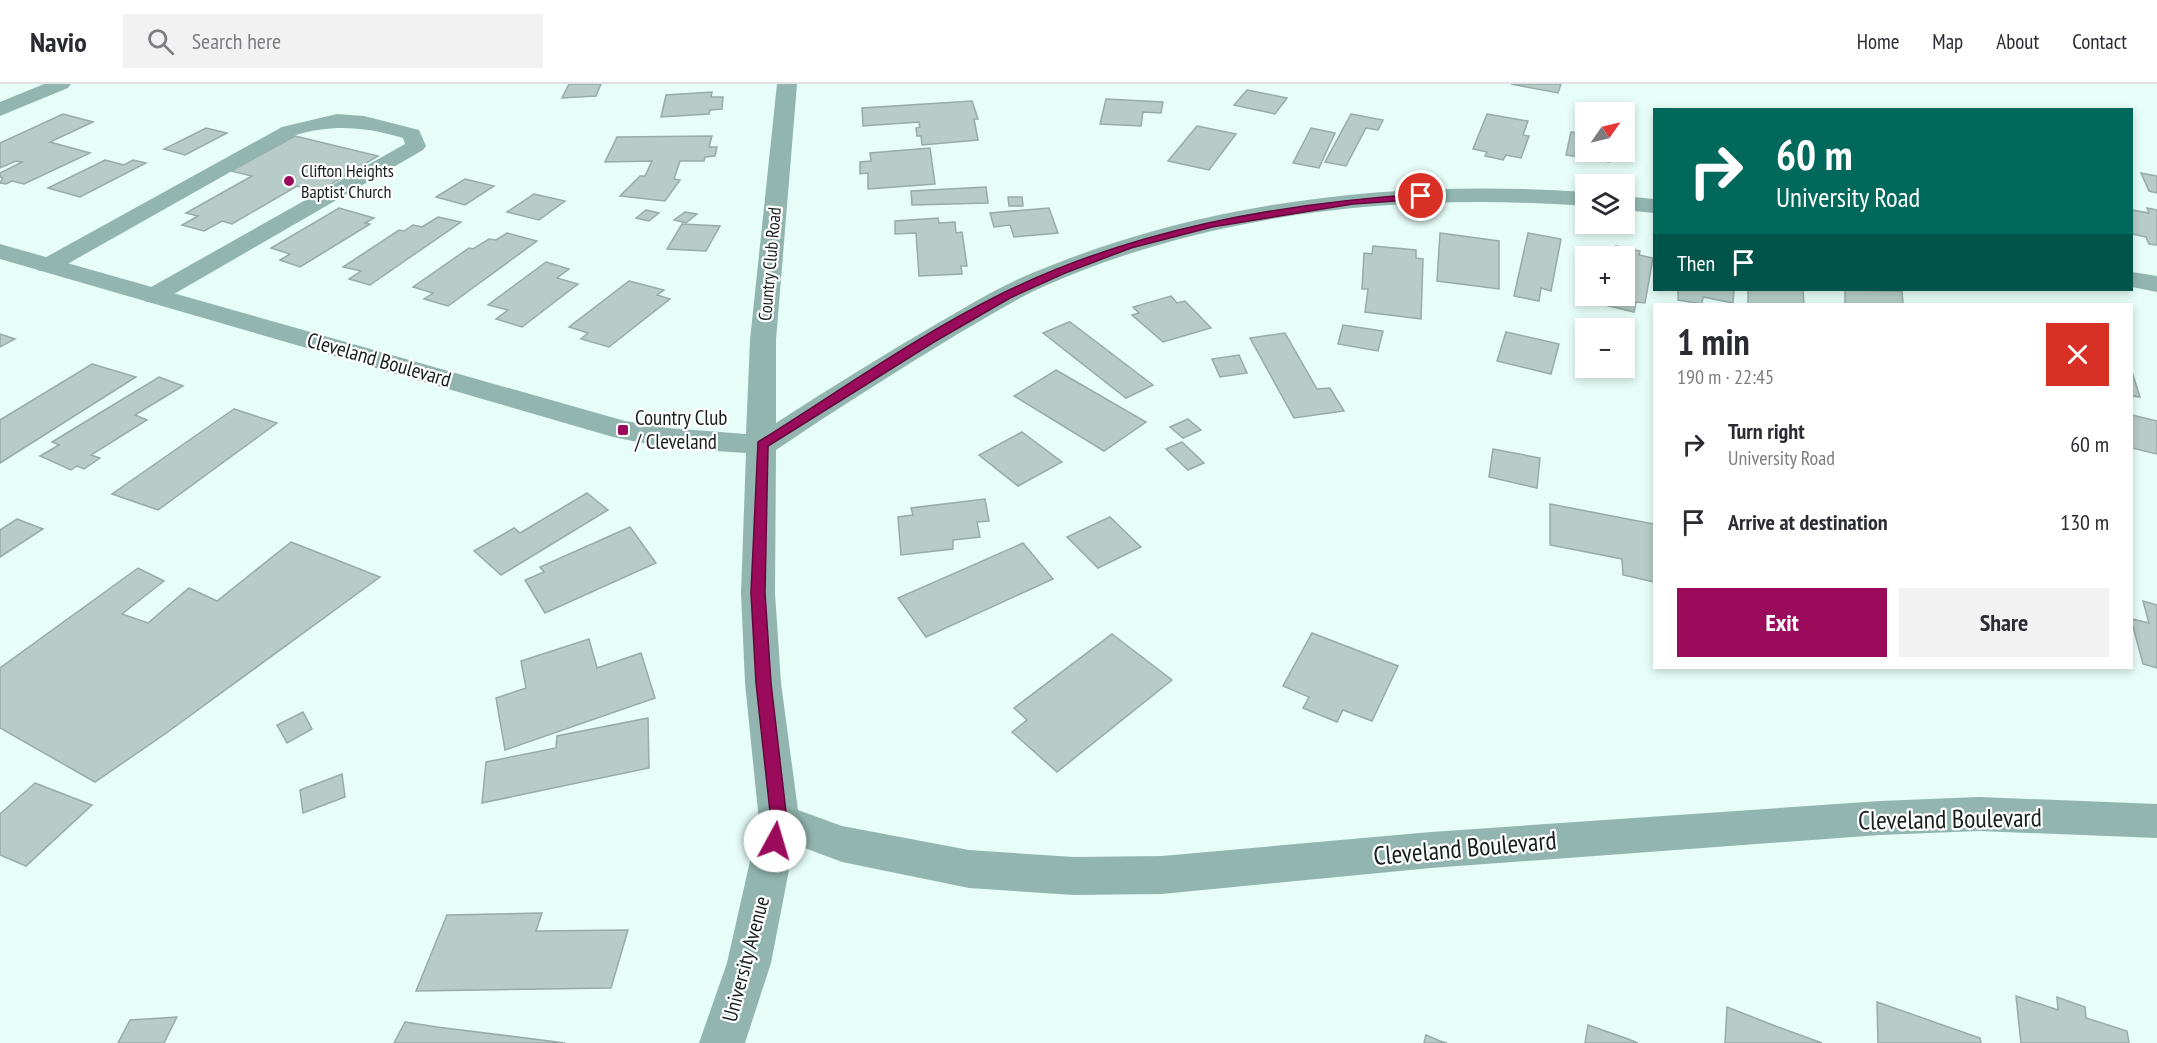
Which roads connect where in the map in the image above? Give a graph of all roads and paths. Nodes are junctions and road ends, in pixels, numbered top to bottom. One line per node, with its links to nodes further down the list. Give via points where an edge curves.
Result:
1 (61, 84): 3 (street)
2 (787, 84): 12 (street, Country Club Road, via 763,340)
3 (0, 110)
4 (1575, 198): 12 (street, via 1490,193 1375,199 1212,224 1127,246 1006,295)
5 (1635, 204): 6 (street)
6 (1653, 206)
7 (0, 251): 8 (street, Cleveland Boulevard)
8 (47, 266): 11 (street, Cleveland Boulevard); 11 (lane, via 289,131 313,123 361,119 412,134 416,146)
9 (2133, 280): 10 (street)
10 (2157, 284)
11 (153, 296): 12 (street, Cleveland Boulevard, via 623,430 668,438)
12 (762, 445): 13 (street, University Avenue, via 758,593)
13 (779, 821): 14 (street, Cleveland Boulevard, via 842,844 969,869 1074,876 1162,875 1431,850 1880,818 1979,814); 15 (street, University Avenue, via 749,963)
14 (2157, 821)
15 (722, 1043)

